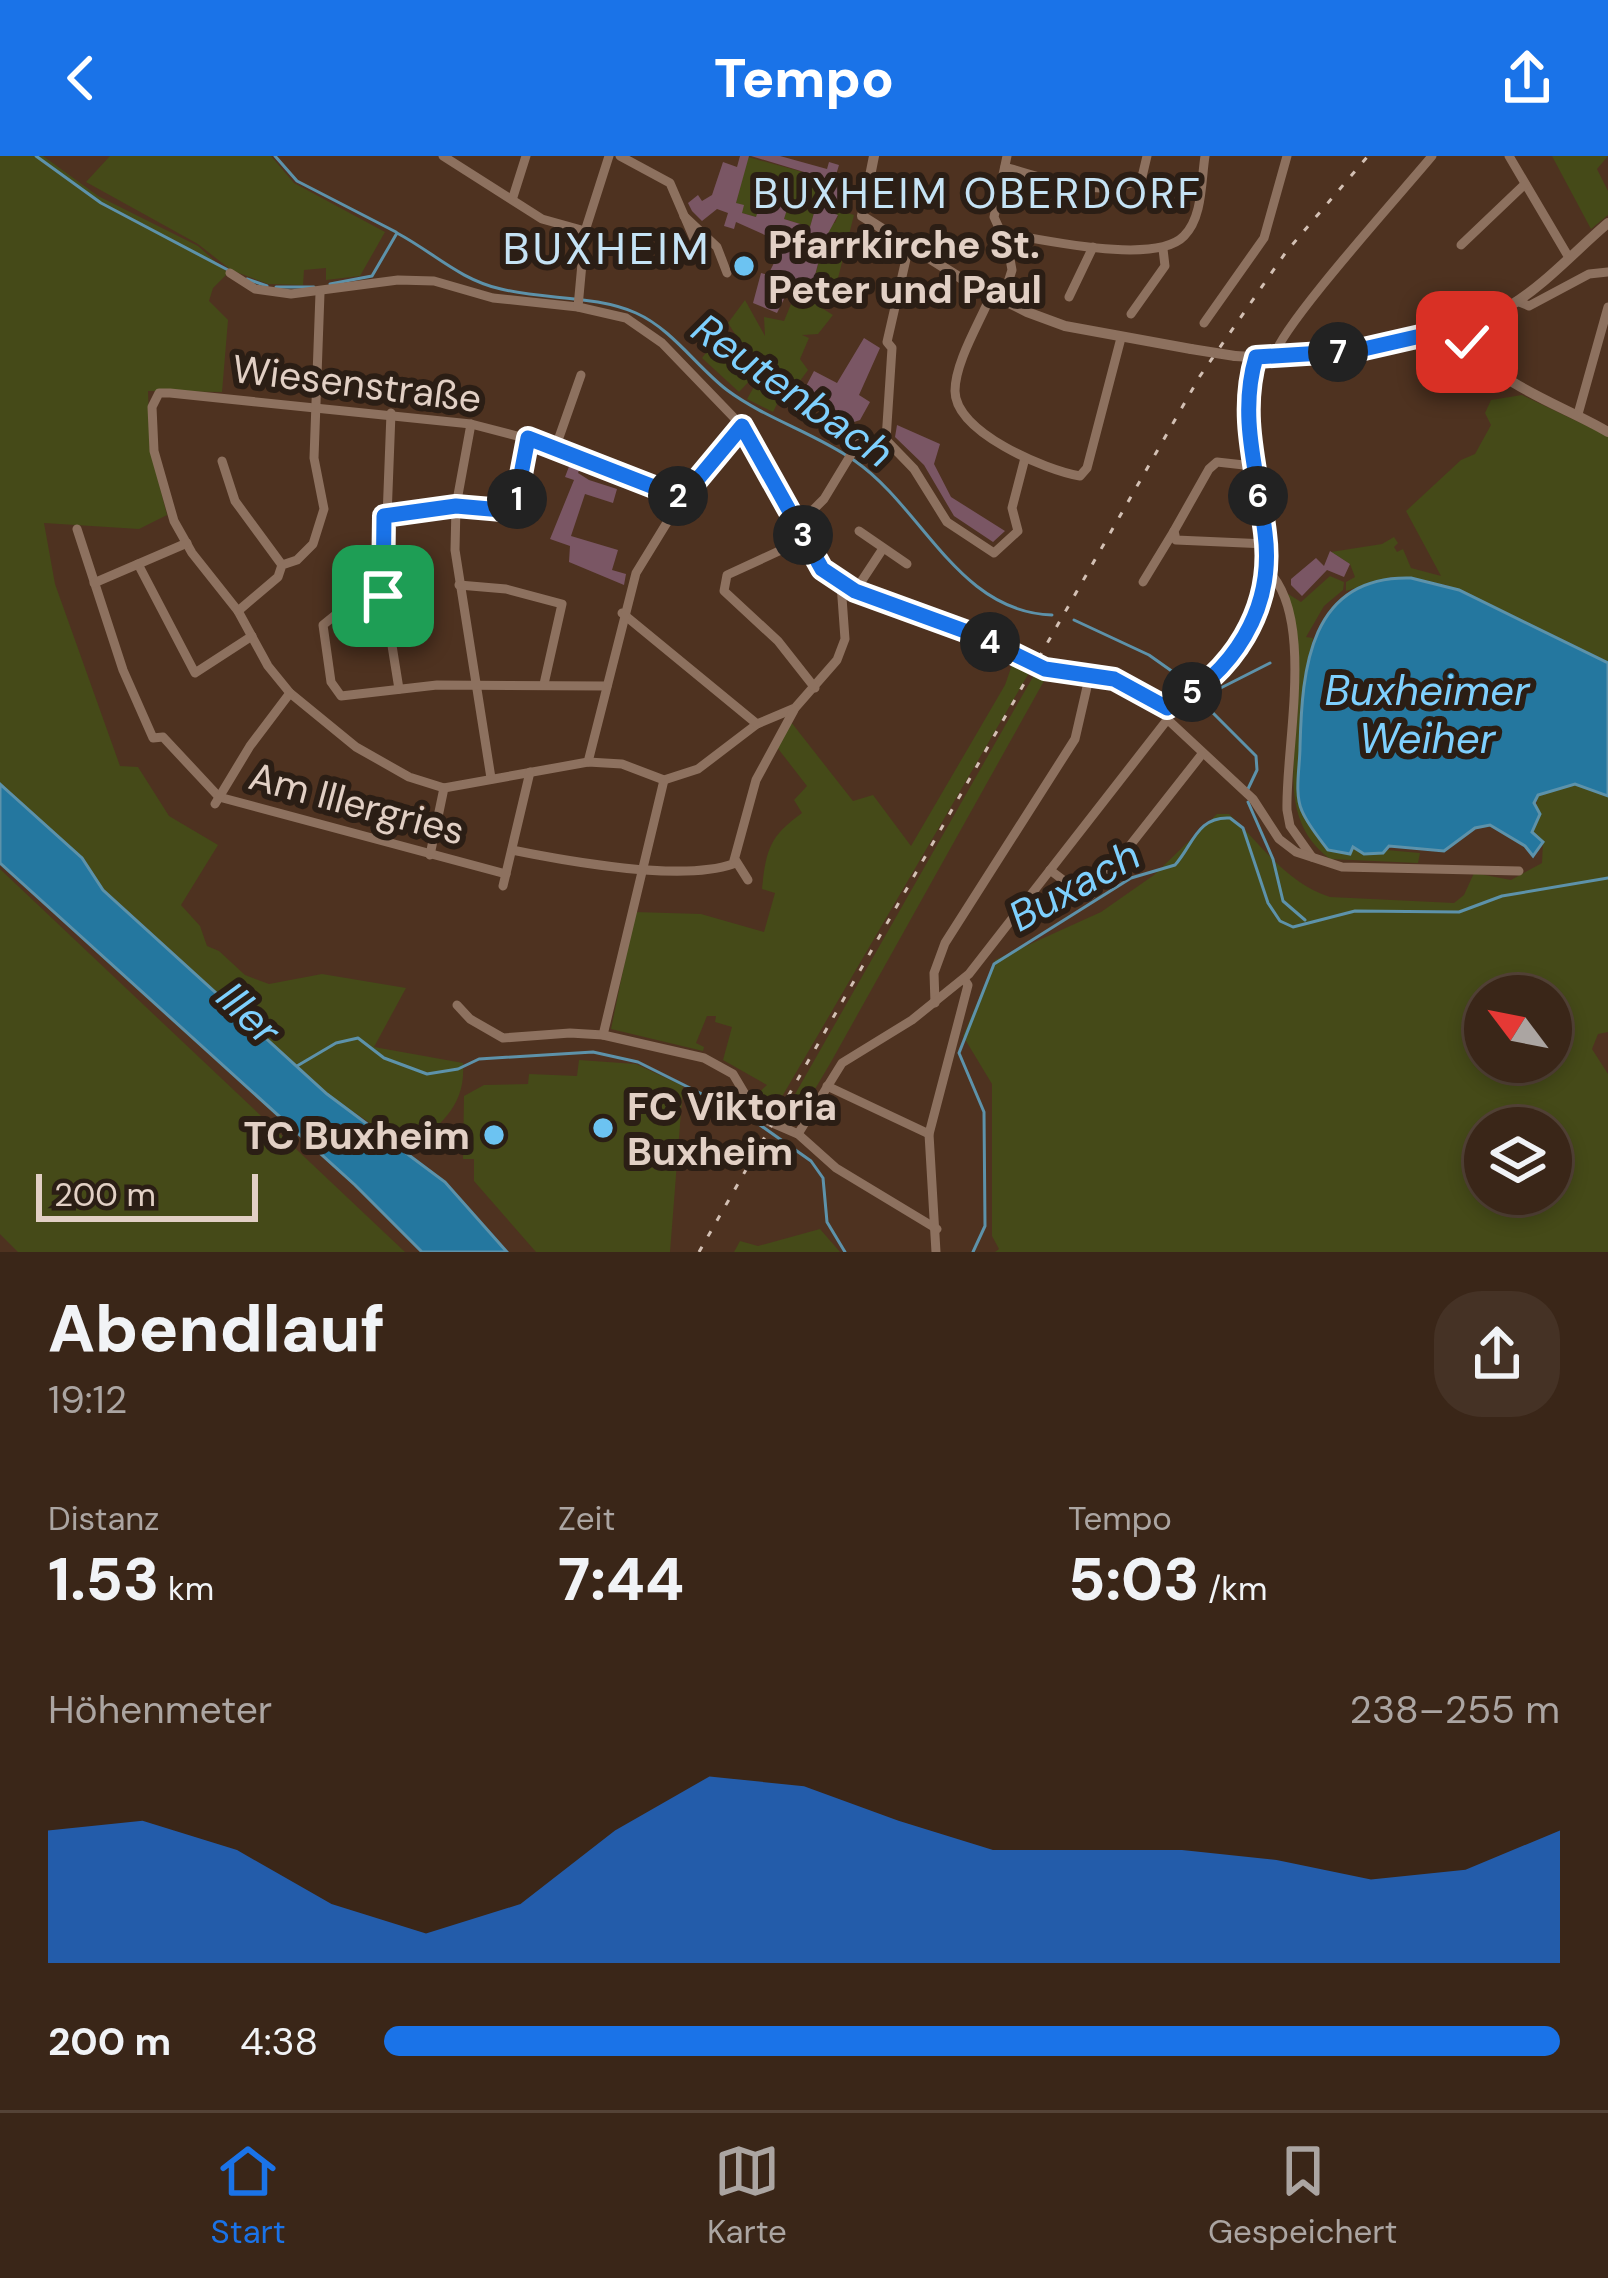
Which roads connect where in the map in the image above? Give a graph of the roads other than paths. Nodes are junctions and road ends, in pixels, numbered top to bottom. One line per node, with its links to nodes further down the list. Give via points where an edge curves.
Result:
1 (444, 156): 13 (street)
2 (526, 156): 13 (street)
3 (609, 156): 16 (street)
4 (620, 156): 14 (street, via 670,183)
5 (874, 156): 19 (street, via 862,216)
6 (1147, 156): 11 (street, via 1142,177 1118,187 1042,177)
7 (1205, 156): 22 (street, via 1197,214 1184,236)
8 (1287, 156): 34 (street, via 1264,238)
9 (1432, 156): 38 (street)
10 (1509, 156): 12 (street)
11 (1006, 161): 17 (street, via 994,217)
12 (1525, 184): 18 (street); 23 (street)
13 (513, 197): 16 (street, via 542,219)
14 (680, 212): 21 (street); 26 (street, via 717,247)
15 (1608, 223): 23 (street)
16 (585, 231): 31 (street)
17 (1002, 233): 20 (street); 29 (street, via 1012,270)
18 (1461, 245)
19 (909, 246): 29 (street); 49 (street, via 887,342 886,440 947,522 994,553 1018,531 1012,508)
20 (1093, 247): 22 (street); 28 (street)
21 (698, 248)
22 (1163, 249): 33 (street, via 1165,266)
23 (1568, 256): 30 (street)
24 (1608, 272): 30 (street, via 1538,303)
25 (230, 273): 27 (street, via 261,291)
26 (727, 273)
27 (320, 293): 31 (street, via 423,280 503,300); 40 (street)
28 (1069, 297)
29 (996, 298): 36 (street); 49 (street, via 955,396 967,422)
30 (1517, 301): 35 (street)
31 (578, 302): 44 (street, via 645,329)
32 (1608, 307): 42 (street)
33 (1131, 314)
34 (1204, 323)
35 (1460, 327): 38 (street, via 1355,351); 42 (street, via 1506,377)
36 (1121, 338): 37 (street, bridge); 49 (street, via 1087,468 1075,476)
37 (1256, 357): 38 (street); 51 (street, via 1247,397)
38 (1274, 357)
39 (581, 375): 48 (street)
40 (316, 408): 41 (street, Wiesenstraße); 60 (street, Wiesenstraße, via 156,395 157,467); 65 (street, via 323,520 307,551)
41 (391, 413): 43 (street, Wiesenstraße); 54 (street)
42 (1577, 414): 45 (street)
43 (470, 424): 47 (street, Wiesenstraße); 53 (street)
44 (742, 426): 52 (street); 55 (street)
45 (1608, 432)
46 (864, 433): 55 (street)
47 (528, 438): 48 (street, Wiesenstraße); 53 (street, via 514,511)
48 (556, 446): 52 (street, Wiesenstraße)
49 (1025, 458)
50 (222, 461): 65 (street, via 235,501)
51 (1253, 466): 58 (street, via 1217,462); 61 (street)
52 (682, 498): 74 (street, via 636,573)
53 (456, 506): 54 (street); 69 (street)
54 (384, 516): 72 (street)
55 (798, 525): 59 (street)
56 (77, 529): 68 (street, Am Illergries)
57 (859, 531): 62 (street)
58 (1174, 531): 61 (street, via 1176,540); 67 (street)
59 (805, 539): 70 (street); 80 (street, via 727,575 724,591)
60 (187, 543): 63 (street); 73 (street)
61 (1267, 544): 66 (street)
62 (882, 550): 64 (street); 71 (street)
63 (138, 564): 68 (street); 75 (street, via 195,673)
64 (907, 564)
65 (282, 565): 73 (street)
66 (1265, 568): 84 (street, via 1242,646); 95 (street, via 1277,580 1294,635 1287,818)
67 (1143, 582)
68 (94, 584): 92 (street, Am Illergries, via 153,738 163,737)
69 (459, 584): 77 (street); 78 (street, via 562,604)
70 (842, 584): 71 (street); 80 (street, via 845,639)
71 (855, 591): 76 (street, via 1045,669)
72 (383, 596): 81 (street); 81 (street, via 334,613 324,639 338,694)
73 (238, 611): 75 (street)
74 (622, 613): 79 (street); 85 (street)
75 (252, 636): 82 (street)
76 (1090, 674): 84 (street, via 1126,684); 104 (street, via 1075,739 945,943)
77 (475, 684): 78 (street); 81 (street); 89 (street)
78 (544, 684): 79 (street)
79 (607, 686): 87 (street)
80 (815, 688): 83 (street)
81 (399, 689)
82 (290, 693): 91 (street, via 356,747); 92 (street)
83 (795, 708): 85 (street); 96 (street, via 756,780)
84 (1167, 714): 86 (street); 98 (street)
85 (757, 724): 90 (street, via 723,755)
86 (1202, 754): 95 (street, via 1258,803 1284,844); 98 (street, via 1091,895)
87 (588, 762): 88 (street); 90 (street)
88 (530, 772): 89 (street); 93 (street)
89 (490, 778): 91 (street)
90 (664, 780): 97 (street)
91 (444, 788): 94 (street)
92 (217, 800): 94 (street, Am Illergries)
93 (512, 850): 97 (street); 100 (street)
94 (430, 855): 100 (street, Am Illergries)
95 (1312, 857): 99 (street, via 1352,868)
96 (736, 861): 97 (street); 101 (street)
97 (641, 868): 106 (street)
98 (1050, 870): 103 (street)
99 (1519, 871)
100 (506, 874): 102 (street)
101 (748, 880)
102 (503, 886)
103 (964, 979): 104 (street); 109 (street)
104 (934, 1003): 107 (street, via 844,1061)
105 (457, 1005): 106 (street, via 503,1039)
106 (603, 1035): 108 (street, via 716,1064 737,1079 762,1117)
107 (827, 1086): 108 (street); 109 (street)
108 (795, 1134): 110 (street)
109 (929, 1134): 110 (street)
110 (937, 1229): 111 (street)
111 (936, 1252)

